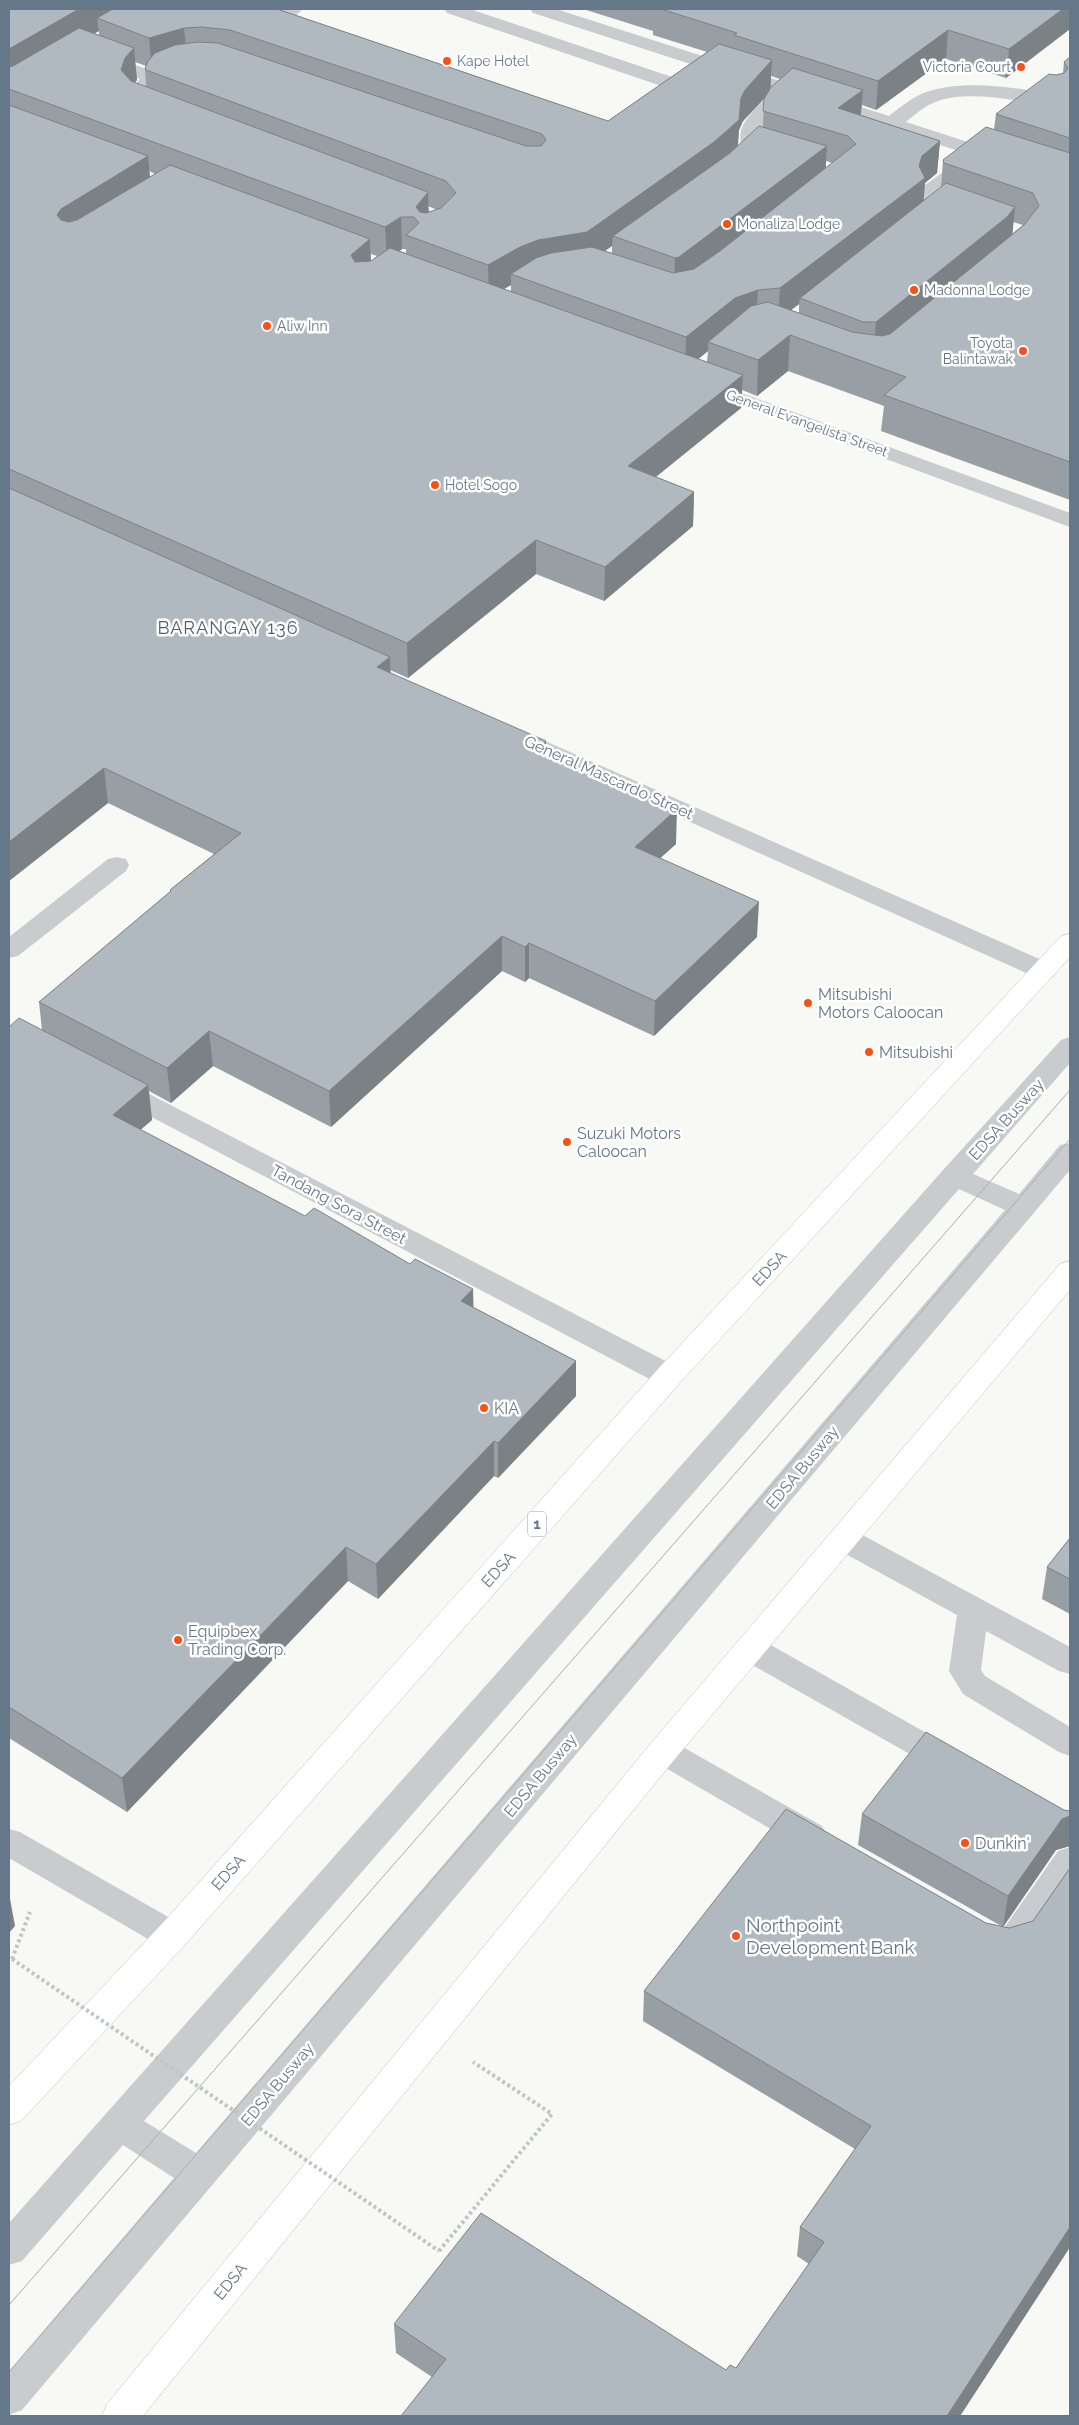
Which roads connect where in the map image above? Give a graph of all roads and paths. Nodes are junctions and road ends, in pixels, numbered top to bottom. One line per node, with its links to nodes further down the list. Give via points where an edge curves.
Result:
1 (294, 9): 4 (street, via 281,17 279,24)
2 (453, 9): 7 (street)
3 (539, 9): 6 (street)
4 (316, 38)
5 (89, 46): 11 (street, via 160,75 142,86 136,102)
6 (709, 64): 7 (street); 8 (street)
7 (677, 85): 9 (street)
8 (788, 89): 12 (street); 14 (street, via 751,125 748,140 759,149)
9 (661, 96)
10 (1053, 101): 12 (street, via 1020,94 935,95)
11 (169, 117)
12 (892, 123): 13 (street)
13 (980, 151): 15 (street); 16 (street, via 928,192 928,198 941,206)
14 (721, 179)
15 (1070, 181)
16 (903, 235)
17 (695, 374): 18 (street, General Evangelista Street)
18 (713, 389): 19 (street); 20 (street, General Evangelista Street)
19 (696, 402)
20 (1070, 520)
21 (490, 723): 25 (street, General Mascardo Street)
22 (117, 865): 24 (street)
23 (1070, 942): 25 (highway, EDSA / 1)
24 (9, 950)
25 (1044, 972): 32 (highway, EDSA / 1)
26 (1070, 1046): 29 (street, EDSA Busway)
27 (97, 1078): 32 (street, Tandang Sora Street)
28 (1070, 1152): 30 (street, EDSA Busway)
29 (954, 1176): 30 (street); 48 (street, EDSA Busway)
30 (1023, 1207): 49 (street, EDSA Busway)
31 (1070, 1271): 33 (highway, EDSA)
32 (669, 1376): 45 (highway, EDSA / 1)
33 (844, 1539): 34 (street); 35 (highway, EDSA)
34 (973, 1609): 36 (street); 37 (street, via 965,1671 974,1684)
35 (752, 1649): 38 (highway, EDSA); 39 (street)
36 (1070, 1662)
37 (1070, 1742)
38 (663, 1751): 41 (street); 46 (highway, EDSA)
39 (976, 1776)
40 (9, 1842): 45 (street)
41 (833, 1849)
42 (1070, 1861): 44 (street, via 1014,1941 994,1942)
43 (24, 1908): 46 (path, bridge, via 31,1913 12,1959 439,2251 552,2114)
44 (969, 1927)
45 (172, 1936): 47 (highway, EDSA / 1)
46 (432, 2036): 52 (highway, EDSA)
47 (9, 2110)
48 (120, 2124): 49 (street); 50 (street, EDSA Busway)
49 (200, 2175): 51 (street, EDSA Busway)
50 (9, 2250)
51 (9, 2398)
52 (120, 2416)

